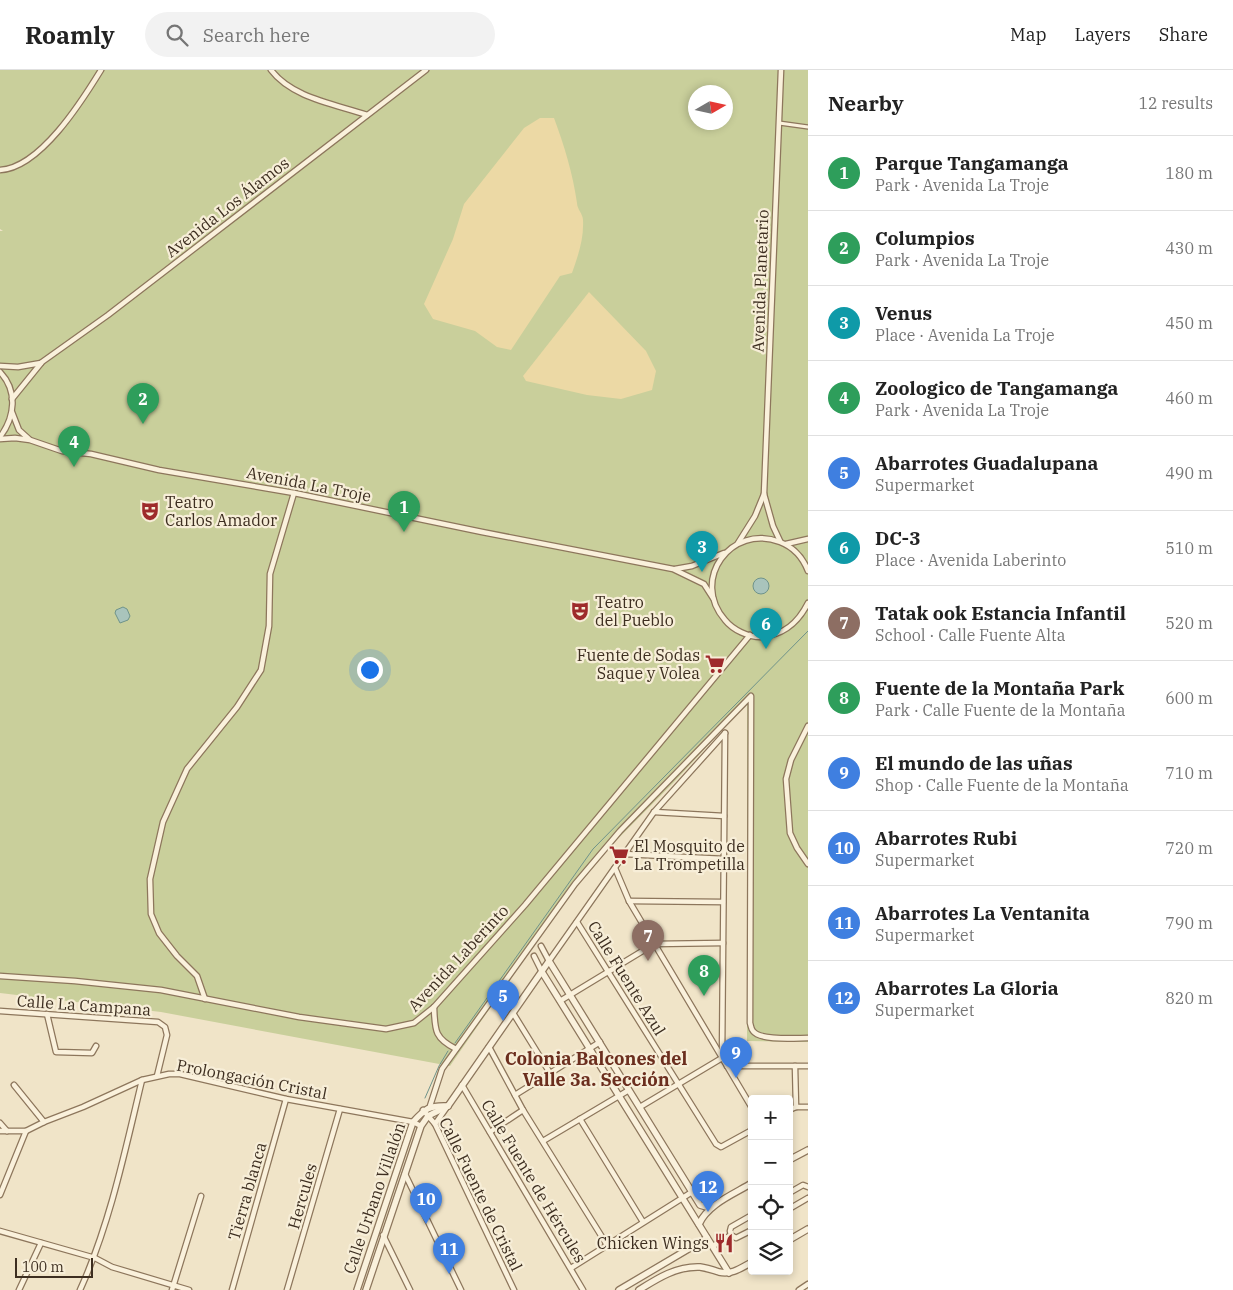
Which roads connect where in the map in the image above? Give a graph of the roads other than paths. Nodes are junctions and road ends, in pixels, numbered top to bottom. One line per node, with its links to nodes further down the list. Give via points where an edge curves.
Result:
1 (102, 70): 8 (street, via 73,115 37,152 13,168)
2 (271, 70): 5 (street, via 297,92)
3 (426, 70): 5 (street, Avenida Los Álamos)
4 (781, 70): 6 (street, Avenida Planetario)
5 (368, 114): 9 (street, Avenida Los Álamos, via 108,315)
6 (779, 123): 7 (street); 17 (street, Avenida Planetario)
7 (808, 127)
8 (0, 170)
9 (42, 362): 10 (street, Avenida Los Álamos, via 18,367); 12 (street, Avenida Los Álamos)
10 (0, 366)
11 (0, 372): 12 (street, via 9,386)
12 (12, 399): 13 (street)
13 (12, 412): 14 (street); 15 (street, via 19,430)
14 (0, 438): 15 (street, Avenida La Troje)
15 (30, 440): 16 (street, Avenida La Troje, via 62,451)
16 (294, 493): 25 (street, Avenida La Troje); 49 (street, via 270,574 269,626 261,670 237,707 187,770 164,822 150,879 151,914 159,933 197,976)
17 (764, 494): 19 (street, Avenida Planetario); 20 (street, Avenida Planetario)
18 (808, 539): 21 (street)
19 (780, 542): 20 (street, via 771,538 754,538); 21 (street)
20 (738, 543): 22 (street)
21 (786, 544): 24 (street, via 799,554)
22 (725, 553): 25 (street, Avenida La Troje, via 692,566); 27 (street, via 716,566)
23 (798, 566): 24 (street)
24 (806, 566): 26 (street)
25 (673, 569): 27 (street, Avenida La Troje, via 704,584)
26 (808, 571)
27 (713, 598): 29 (street, Avenida La Troje, via 719,613 730,626)
28 (808, 603): 29 (street, via 802,616 790,628 776,635)
29 (750, 635): 51 (street, Avenida Laberinto, via 525,906)
30 (808, 726): 35 (street, via 791,760 786,779 790,833)
31 (654, 812): 32 (street); 32 (street, via 725,733); 33 (street)
32 (724, 816): 34 (street)
33 (624, 854): 34 (street); 36 (street)
34 (724, 859): 38 (street)
35 (808, 864)
36 (615, 868): 37 (street); 39 (street)
37 (629, 901): 38 (street); 41 (street)
38 (723, 902): 40 (street)
39 (577, 922): 44 (street); 45 (street, Calle Fuente Azul)
40 (723, 943): 41 (street); 61 (street)
41 (654, 944): 45 (street); 61 (street)
42 (541, 946): 44 (street)
43 (534, 956): 46 (street)
44 (550, 961): 46 (street); 48 (street)
45 (608, 971): 48 (street); 68 (street, Calle Fuente Azul)
46 (542, 972): 50 (street); 53 (street)
47 (0, 976): 49 (street, Avenida Laberinto, via 161,990)
48 (570, 994): 50 (street); 56 (street)
49 (205, 999): 51 (street, Avenida Laberinto, via 386,1029 414,1023)
50 (560, 1001): 59 (street)
51 (434, 1007): 60 (street, via 438,1035)
52 (0, 1012): 54 (street, Calle La Campana)
53 (513, 1013): 58 (street); 65 (street)
54 (47, 1014): 57 (street, via 56,1052 92,1053); 66 (street, Calle La Campana, via 158,1022 165,1026 167,1035)
55 (808, 1038): 60 (street, via 759,1036 753,1032 750,1023 751,696 598,856)
56 (600, 1042): 59 (street); 71 (street)
57 (96, 1046)
58 (489, 1047): 70 (street); 72 (street)
59 (589, 1048): 65 (street); 73 (street)
60 (456, 1049): 76 (street, via 442,1069)
61 (722, 1058): 62 (street); 68 (street)
62 (727, 1066): 63 (street); 75 (street)
63 (795, 1066): 64 (street); 80 (street)
64 (808, 1066)
65 (550, 1073): 72 (street)
66 (158, 1076): 67 (street, Prolongación Cristal); 74 (street, Prolongación Cristal, via 180,1074)
67 (142, 1080): 87 (street, Prolongación Cristal); 124 (street)
68 (679, 1083): 79 (street); 96 (street, Calle Fuente Azul, via 716,1144 721,1147)
69 (14, 1085): 87 (street)
70 (462, 1085): 77 (street); 95 (street, Calle Fuente de Hércules)
71 (629, 1090): 73 (street); 79 (street)
72 (515, 1095): 84 (street)
73 (619, 1096): 86 (street); 107 (street)
74 (286, 1100): 82 (street, Prolongación Cristal); 135 (street, Tierra blanca)
75 (748, 1101)
76 (430, 1106): 77 (street); 83 (street, Calle Urbano Villalón)
77 (448, 1106): 85 (street, Calle Urbano Villalón); 90 (street)
78 (808, 1106): 80 (street)
79 (640, 1107): 104 (street)
80 (796, 1107): 81 (street)
81 (793, 1108)
82 (340, 1109): 88 (street, Prolongación Cristal); 136 (street, Hercules)
83 (424, 1110): 85 (street, Calle Fuente de Cristal); 88 (street, Calle Urbano Villalón)
84 (523, 1110): 95 (street); 97 (street)
85 (428, 1116): 90 (street, Calle Fuente de Cristal); 91 (street, Calle Urbano Villalón)
86 (580, 1119): 97 (street); 112 (street)
87 (44, 1122): 94 (street, Prolongación Cristal)
88 (412, 1122): 91 (street, Prolongación Cristal); 137 (street, Calle Urbano Villalón)
89 (0, 1123): 93 (street)
90 (435, 1124): 141 (street, Calle Fuente de Cristal)
91 (421, 1126): 100 (street, Calle Urbano Villalón)
92 (0, 1131): 93 (street)
93 (7, 1131): 94 (street)
94 (26, 1132): 105 (street)
95 (490, 1132): 126 (street, Calle Fuente de Hércules)
96 (748, 1132)
97 (543, 1142): 122 (street)
98 (808, 1150): 99 (street)
99 (793, 1158)
100 (404, 1173): 117 (street, Calle Urbano Villalón); 140 (street)
101 (749, 1185): 110 (street)
102 (808, 1187): 103 (street, via 803,1185)
103 (793, 1191)
104 (692, 1192): 107 (street); 110 (street, via 700,1205)
105 (0, 1195)
106 (201, 1196): 131 (street)
107 (683, 1198): 112 (street); 113 (street)
108 (808, 1198): 109 (street)
109 (793, 1207)
110 (710, 1208): 113 (street)
111 (748, 1217): 118 (street, via 731,1227)
112 (644, 1222): 122 (street)
113 (699, 1224): 119 (street)
114 (808, 1229): 120 (street)
115 (0, 1231): 121 (street)
116 (748, 1232): 118 (street, via 736,1238)
117 (384, 1235): 138 (street, Calle Urbano Villalón); 139 (street)
118 (731, 1235): 123 (street)
119 (707, 1238): 123 (street); 127 (street)
120 (793, 1238)
121 (41, 1243): 124 (street); 132 (street)
122 (607, 1245): 126 (street)
123 (713, 1246): 128 (street)
124 (95, 1258): 131 (street); 133 (street)
125 (748, 1264): 128 (street)
126 (571, 1268): 142 (street, Calle Fuente de Hércules)
127 (655, 1269): 129 (street); 143 (street)
128 (729, 1273): 129 (street, via 700,1267 684,1268)
129 (660, 1277): 144 (street)
130 (808, 1284): 145 (street)
131 (173, 1288): 134 (street)
132 (19, 1290)
133 (80, 1290)
134 (189, 1290)
135 (232, 1290)
136 (287, 1290)
137 (357, 1290)
138 (366, 1290)
139 (410, 1290)
140 (461, 1290)
141 (514, 1290)
142 (583, 1290)
143 (619, 1290)
144 (639, 1290)
145 (799, 1290)

